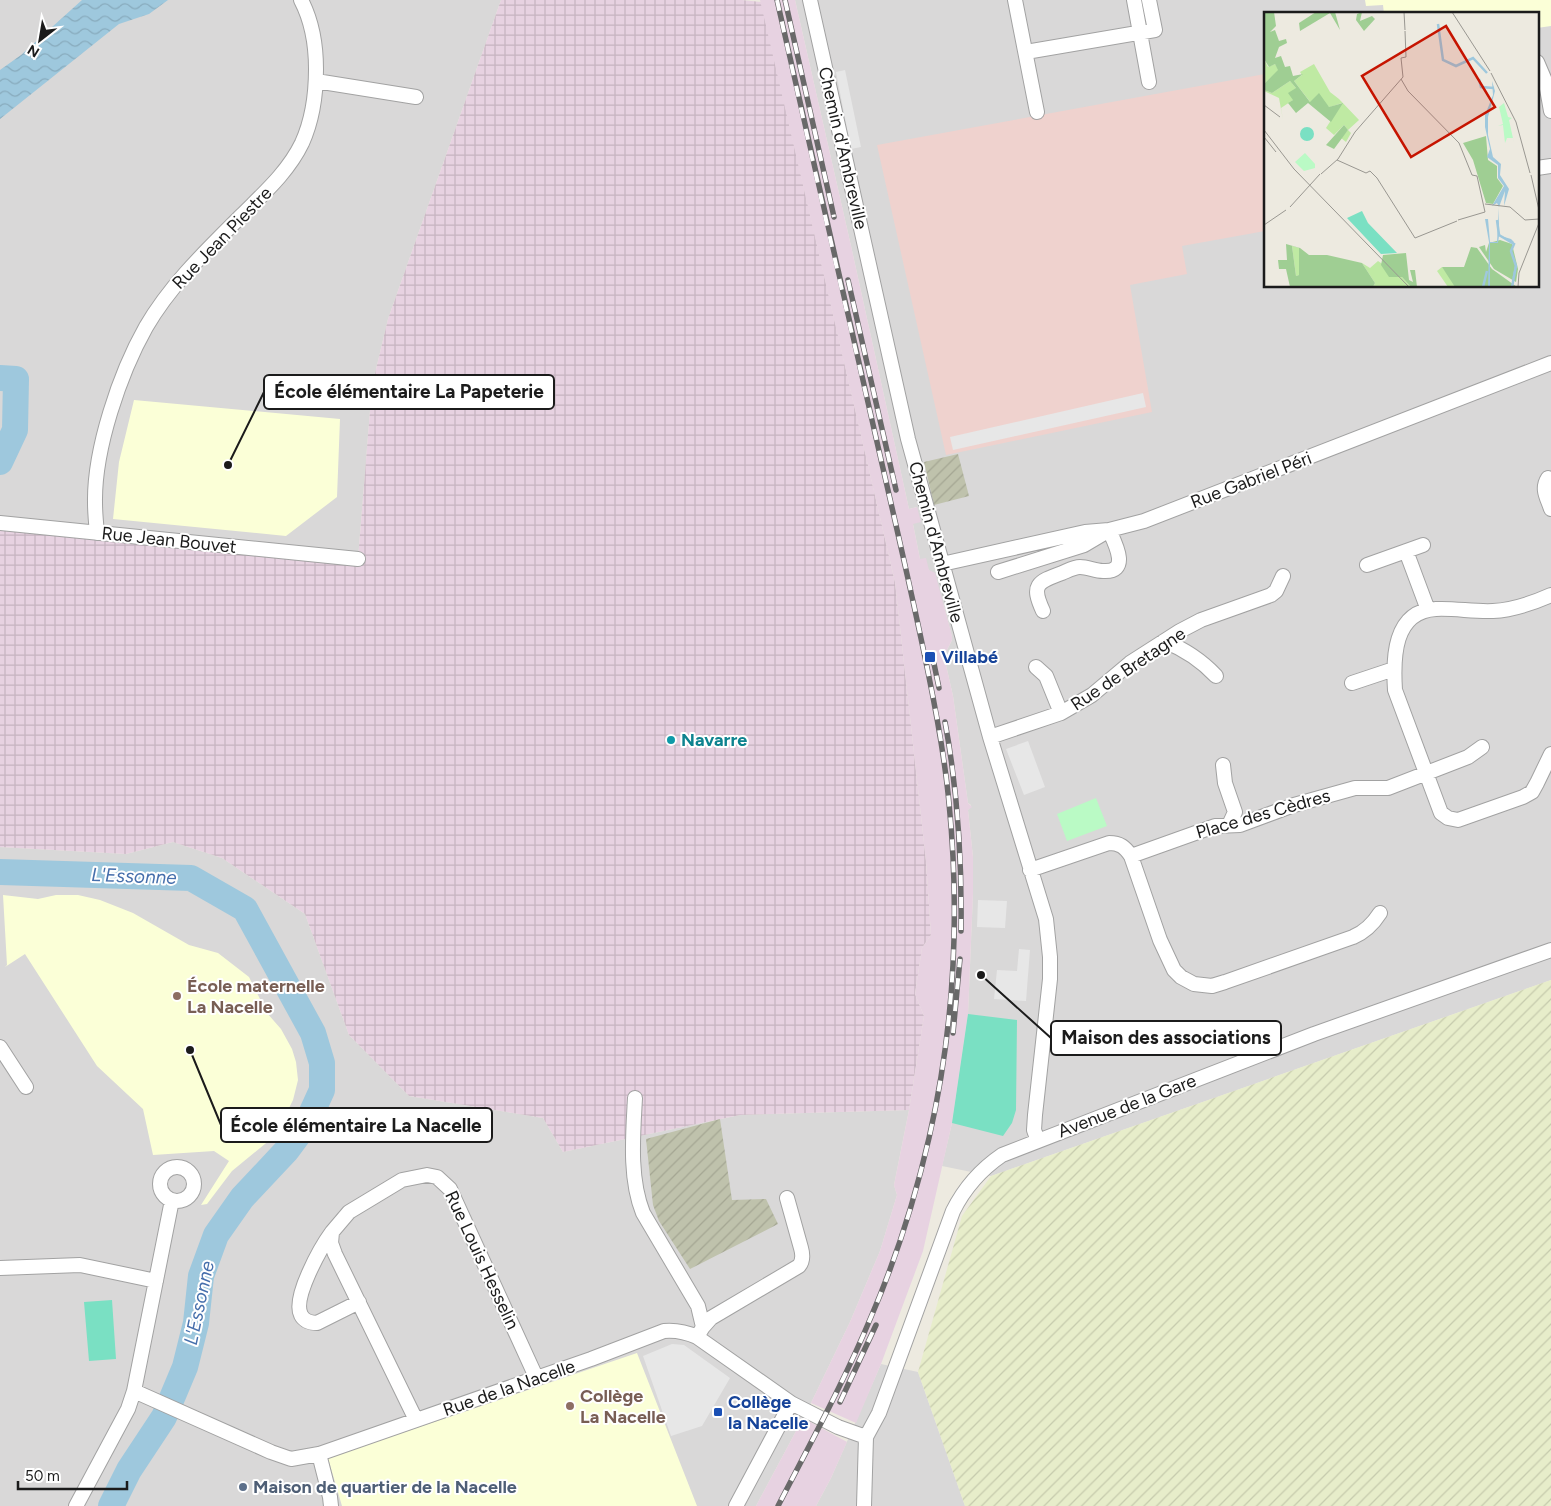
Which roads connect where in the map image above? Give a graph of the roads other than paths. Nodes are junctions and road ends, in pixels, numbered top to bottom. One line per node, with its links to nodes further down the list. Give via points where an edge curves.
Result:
1 (301, 0): 9 (street, Rue Jean Piestre, via 312,30)
2 (810, 0): 25 (street, Chemin d'Ambreville, via 908,439)
3 (1015, 0): 7 (street)
4 (1134, 0): 6 (street)
5 (1149, 0): 6 (street, via 1155,30)
6 (1139, 32): 7 (street); 10 (street)
7 (1026, 52): 13 (street)
8 (1538, 64): 12 (street, via 1546,83)
9 (316, 81): 11 (street); 21 (street, Rue Jean Piestre, via 302,142 290,163 171,290 131,357 100,452 94,502)
10 (1148, 82)
11 (416, 97)
12 (1551, 111)
13 (1037, 112)
14 (1551, 166): 15 (street)
15 (1538, 168)
16 (1551, 364): 20 (street, Rue Gabriel Péri, via 1144,521)
17 (1548, 478): 18 (street, via 1544,490)
18 (1551, 509)
19 (0, 523): 21 (street, Rue Jean Bouvet)
20 (1109, 530): 25 (street, Rue Gabriel Péri, via 1084,532); 27 (street, via 1084,545); 31 (street, via 1118,552 1116,567 1106,571 1079,567 1050,577 1036,590)
21 (97, 533): 24 (street, Rue Jean Bouvet)
22 (1423, 545): 23 (street)
23 (1406, 551): 26 (street); 30 (street)
24 (358, 559)
25 (942, 564): 38 (street, Chemin d'Ambreville)
26 (1367, 565)
27 (998, 572)
28 (1283, 576): 32 (street, Rue de Bretagne, via 1271,596 1201,620)
29 (1551, 595): 30 (street, via 1528,605 1494,611)
30 (1428, 610): 34 (street, via 1408,621 1400,633)
31 (1042, 611)
32 (1164, 641): 35 (street, via 1196,657); 37 (street, Rue de Bretagne, via 1130,663 1092,695)
33 (1036, 667): 37 (street, via 1046,676)
34 (1394, 669): 36 (street); 42 (street, via 1395,690)
35 (1216, 676)
36 (1352, 683)
37 (1062, 713): 38 (street, Rue de Bretagne)
38 (990, 737): 45 (street, Chemin d'Ambreville)
39 (1482, 747): 42 (street, Place des Cèdres, via 1468,757)
40 (1551, 754): 42 (street, via 1532,792 1458,820 1441,813)
41 (1222, 765): 43 (street, via 1235,812)
42 (1426, 774): 43 (street, Place des Cèdres, via 1388,788 1355,788)
43 (1229, 825): 44 (street, Place des Cèdres, via 1214,826)
44 (1131, 856): 45 (street, via 1122,845 1109,843); 46 (street, via 1168,960 1181,977 1194,984 1212,986 1353,937 1362,933)
45 (1030, 870): 51 (street, Chemin d'Ambreville, via 1046,919 1050,956 1049,996 1034,1130)
46 (1380, 914)
47 (1551, 950): 51 (street, Avenue de la Gare, via 1314,1034)
48 (0, 1048): 49 (street)
49 (26, 1087)
50 (635, 1098): 58 (street, via 634,1156 638,1202 698,1306)
51 (1038, 1141): 63 (street, Avenue de la Gare, via 991,1162 960,1197 938,1248 879,1413)
52 (787, 1198): 58 (street, via 803,1255 801,1264 711,1318)
53 (172, 1200): 56 (street)
54 (332, 1232): 57 (street, via 335,1254); 57 (street, Rue Louis Hesselin, via 321,1247 306,1283 299,1302 301,1315 311,1323 318,1323); 59 (street, Rue Louis Hesselin, via 349,1212 402,1180 427,1175 437,1177 450,1189)
55 (0, 1268): 56 (street, via 80,1265)
56 (156, 1281): 60 (street)
57 (359, 1302): 62 (street)
58 (700, 1332): 59 (street, Rue de la Nacelle, via 664,1331); 61 (street, Rue de la Nacelle)
59 (536, 1377): 62 (street, Rue de la Nacelle)
60 (134, 1391): 64 (street, Rue de la Nacelle, via 284,1458 298,1459); 65 (street, via 128,1409)
61 (791, 1403): 63 (street, Rue de la Nacelle); 67 (street)
62 (416, 1420): 64 (street, Rue de la Nacelle)
63 (866, 1437): 68 (street)
64 (319, 1454): 66 (street)
65 (76, 1506)
66 (331, 1506)
67 (736, 1506)
68 (864, 1506)

